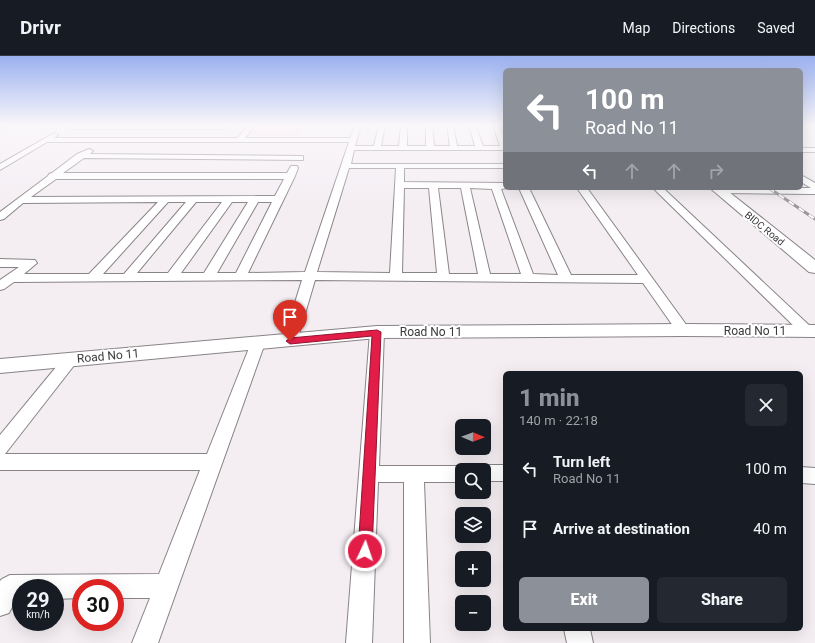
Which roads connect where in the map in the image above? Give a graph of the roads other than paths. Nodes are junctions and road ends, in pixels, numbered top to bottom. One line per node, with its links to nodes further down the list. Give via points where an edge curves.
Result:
1 (25, 152): 9 (street)
2 (85, 152): 5 (street)
3 (304, 152): 6 (street)
4 (350, 152): 7 (street)
5 (80, 156): 6 (street); 11 (street)
6 (300, 158): 12 (street)
7 (346, 166): 8 (street); 36 (street)
8 (503, 166)
9 (1, 167)
10 (400, 168): 14 (street)
11 (52, 176): 12 (street); 31 (street)
12 (291, 176): 30 (street)
13 (803, 179): 18 (street)
14 (400, 186): 15 (street); 41 (street)
15 (433, 186): 16 (street); 44 (street)
16 (465, 186): 17 (street); 45 (street)
17 (501, 186): 46 (street)
18 (815, 187)
19 (525, 190): 47 (street)
20 (583, 190): 48 (street)
21 (660, 190): 51 (street)
22 (722, 190): 33 (street, BIDC Road)
23 (722, 190): 35 (street, BIDC Road)
24 (768, 190): 25 (street)
25 (815, 191)
26 (166, 199): 27 (street); 31 (street); 43 (street)
27 (194, 199): 28 (street); 37 (street)
28 (229, 199): 29 (street); 38 (street)
29 (255, 199): 30 (street); 39 (street)
30 (279, 199): 40 (street)
31 (21, 200): 32 (street)
32 (0, 217)
33 (815, 259)
34 (0, 263): 42 (street, via 31,263)
35 (815, 268)
36 (309, 276): 40 (street); 41 (street); 53 (street)
37 (128, 277): 38 (street); 43 (street)
38 (172, 277): 39 (street)
39 (208, 277): 40 (street)
40 (240, 277)
41 (396, 277): 44 (street)
42 (10, 278): 43 (street); 49 (street)
43 (92, 278)
44 (442, 278): 45 (street)
45 (485, 278): 46 (street)
46 (528, 278): 47 (street)
47 (566, 278): 48 (street)
48 (646, 279): 50 (street)
49 (0, 286)
50 (683, 330): 51 (street, Road No 11); 52 (street, Road No 11)
51 (811, 331)
52 (377, 332): 53 (street, Road No 11); 62 (street)
53 (290, 341): 54 (street, Road No 11)
54 (258, 344): 55 (street, Road No 11); 59 (street)
55 (72, 359): 56 (street, Road No 11); 57 (street)
56 (0, 366)
57 (0, 448)
58 (0, 462): 59 (street)
59 (214, 462): 67 (street)
60 (491, 473): 61 (street)
61 (503, 473)
62 (369, 474): 63 (street); 71 (street)
63 (414, 474): 64 (street); 72 (street)
64 (455, 474)
65 (803, 475): 66 (street)
66 (815, 476)
67 (167, 586): 68 (street, via 10,587); 70 (street)
68 (0, 604)
69 (577, 631): 73 (street)
70 (145, 643)
71 (360, 643)
72 (416, 643)
73 (580, 643)

